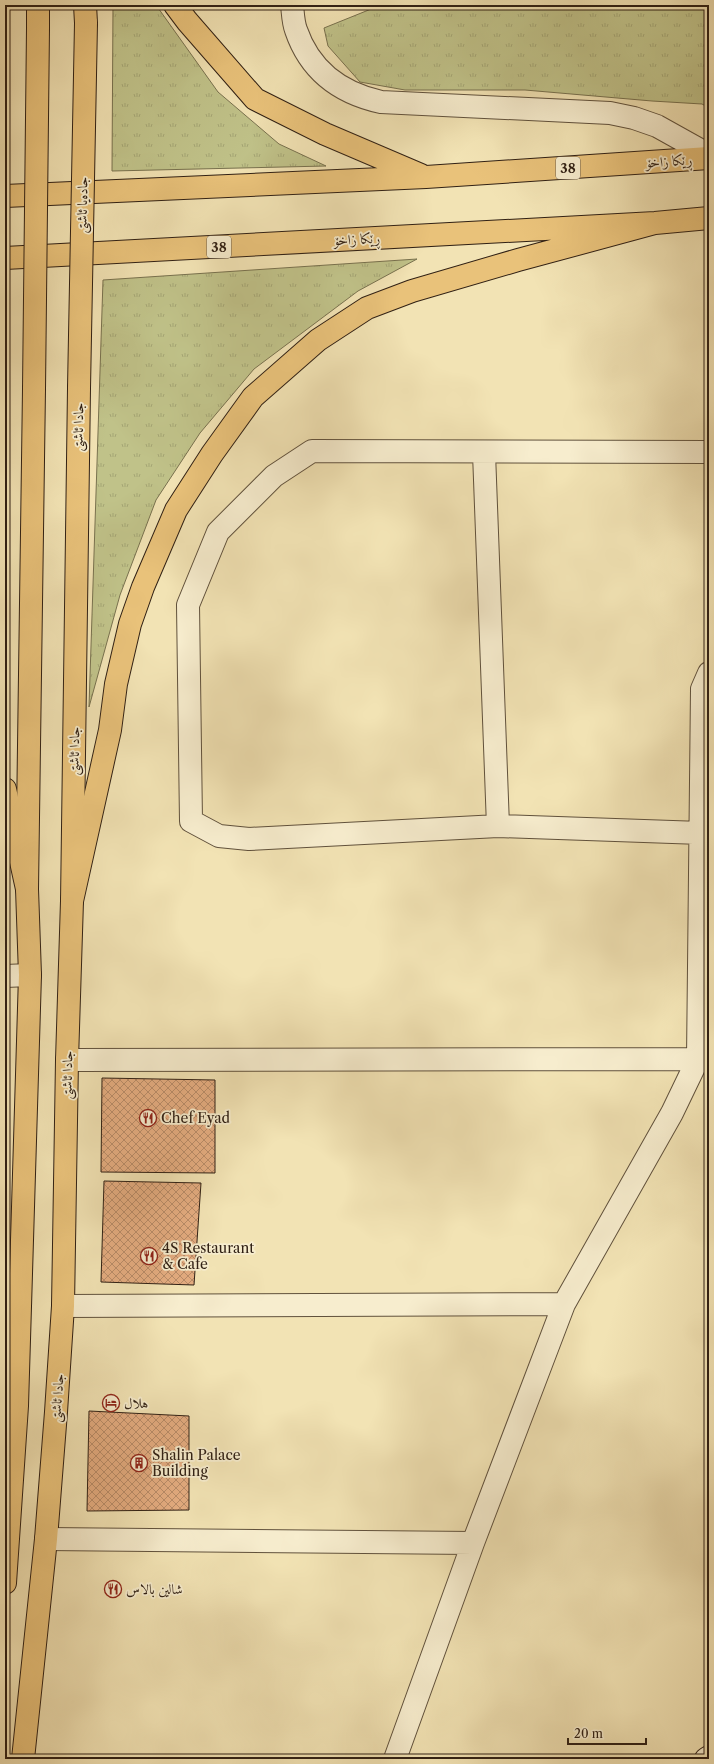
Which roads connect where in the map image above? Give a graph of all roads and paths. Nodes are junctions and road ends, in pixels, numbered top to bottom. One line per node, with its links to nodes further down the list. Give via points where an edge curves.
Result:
1 (38, 5): 19 (main road, bridge)
2 (174, 5): 7 (main road, via 255,98 325,134)
3 (292, 5): 5 (street, via 295,28 314,63 328,78 362,98 388,103 610,113 656,126)
4 (86, 14): 12 (main road, جادەیا ئاشتی, bridge)
5 (709, 155)
6 (709, 158): 7 (main road, ڕێکا زاخۆ / 38)
7 (426, 177): 8 (main road, ڕێکا زاخۆ / 38)
8 (5, 196)
9 (709, 218): 10 (main road, ڕێکا زاخۆ / 38)
10 (655, 224): 11 (main road, ڕێکا زاخۆ / 38); 20 (main road, via 412,291 367,308 318,340 253,397 176,510 143,587 130,624 116,684 110,730)
11 (5, 258)
12 (79, 388): 20 (main road, جادا ئاشتی)
13 (709, 452): 14 (street)
14 (484, 453): 17 (street); 17 (street, via 312,451 274,476 218,532 188,605 191,821 219,836 249,839)
15 (709, 673): 18 (street, via 702,689)
16 (5, 789): 19 (main road)
17 (498, 826): 18 (street)
18 (701, 833): 23 (street)
19 (26, 888): 21 (main road)
20 (72, 901): 24 (main road, جادا ئاشتی)
21 (30, 975): 22 (street); 29 (main road, via 17,1406)
22 (5, 976)
23 (698, 1059): 24 (street); 25 (street, via 672,1113)
24 (67, 1060): 26 (main road, جادا ئاشتی)
25 (564, 1304): 26 (street); 28 (street)
26 (63, 1306): 27 (main road, جادا ئاشتی)
27 (46, 1539): 28 (street); 31 (main road, جادا ئاشتی)
28 (473, 1543): 32 (street)
29 (5, 1583)
30 (709, 1757): 33 (street)
31 (23, 1759)
32 (395, 1759)
33 (706, 1759)

